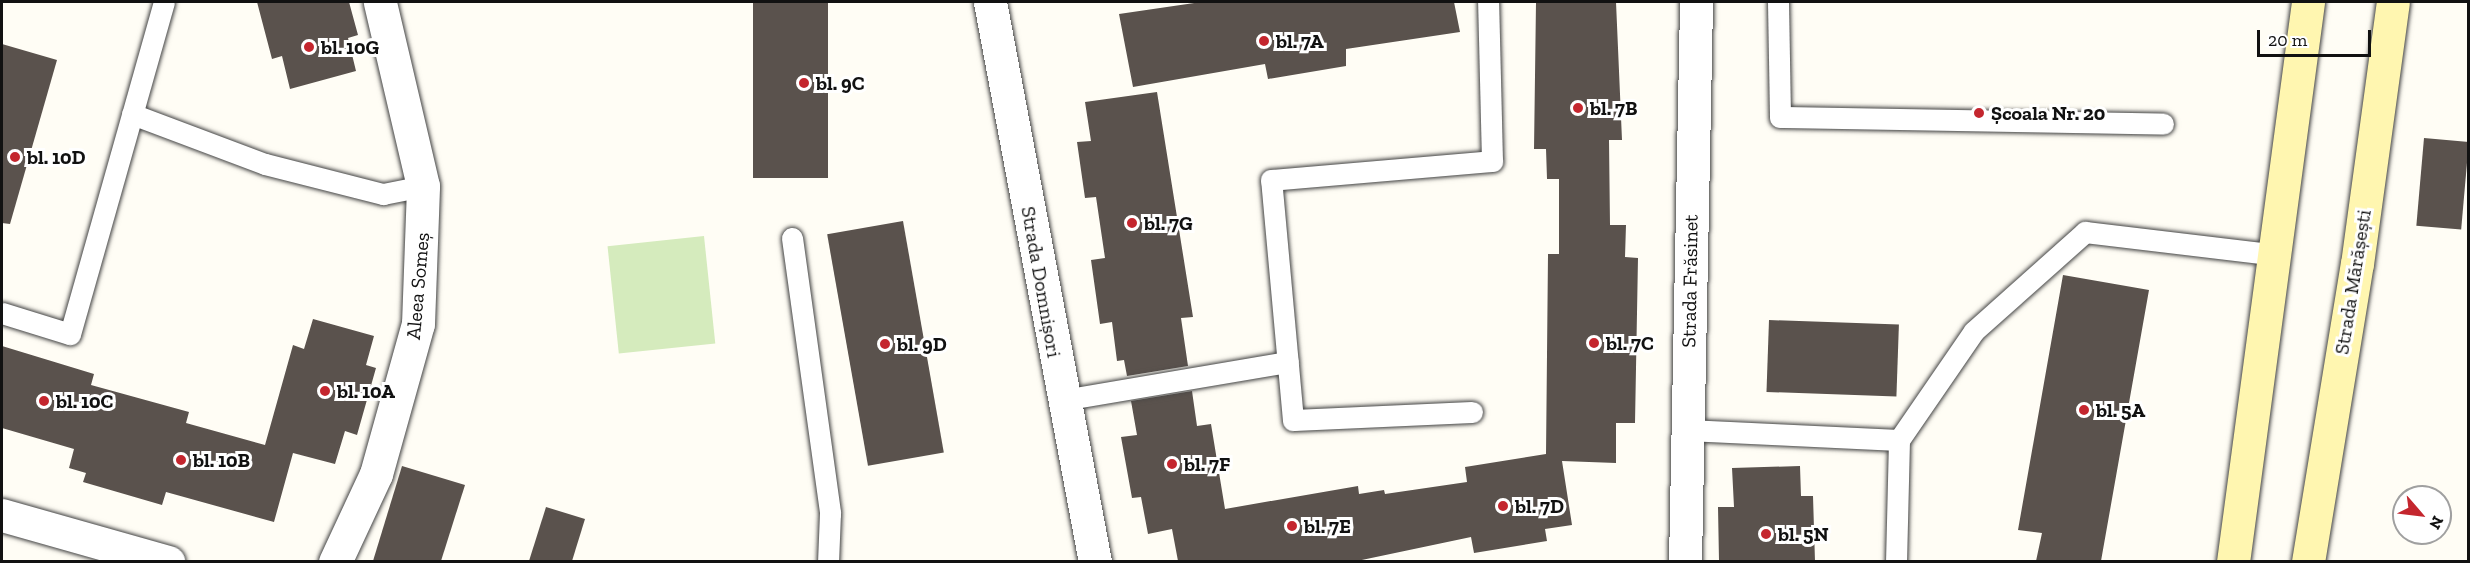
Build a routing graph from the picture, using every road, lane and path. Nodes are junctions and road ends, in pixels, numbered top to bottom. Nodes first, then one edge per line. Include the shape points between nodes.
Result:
1 (164, 2) edge
2 (380, 2) edge
3 (990, 2) edge
4 (1488, 2) edge
5 (1696, 2) edge
6 (1778, 2) edge
7 (2308, 2) edge
8 (2393, 2) edge
9 (132, 114) junction
10 (2163, 124) dead end
11 (423, 186) junction
12 (792, 238) dead end
13 (2278, 255) junction
14 (2, 313) edge
15 (1288, 362) junction
16 (1063, 400) junction
17 (1472, 412) dead end
18 (1687, 430) junction
19 (1899, 440) junction
20 (2, 515) edge
21 (168, 561) edge
22 (335, 561) edge
23 (828, 561) edge
24 (1095, 561) edge
25 (1685, 561) edge
26 (1896, 561) edge
27 (2233, 561) edge
28 (2308, 561) edge

1 - 9 lane
2 - 11 street, Aleea Someș
3 - 16 street, Strada Domnișori
4 - 15 lane via 1492,161 1271,180
5 - 18 street, Strada Frăsinet
6 - 10 lane via 1780,117
7 - 13 main road
8 - 28 main road, Strada Mărășești via 2357,264
9 - 11 lane via 265,164 383,194
9 - 14 lane via 70,334
11 - 22 street, Aleea Someș via 416,335 376,474
12 - 23 lane via 830,513
13 - 19 lane via 2085,232 1974,331
13 - 27 main road
15 - 16 lane
15 - 17 lane via 1293,420
16 - 24 street, Strada Domnișori
18 - 19 lane
18 - 25 street, Strada Frăsinet
19 - 26 lane
20 - 21 street

